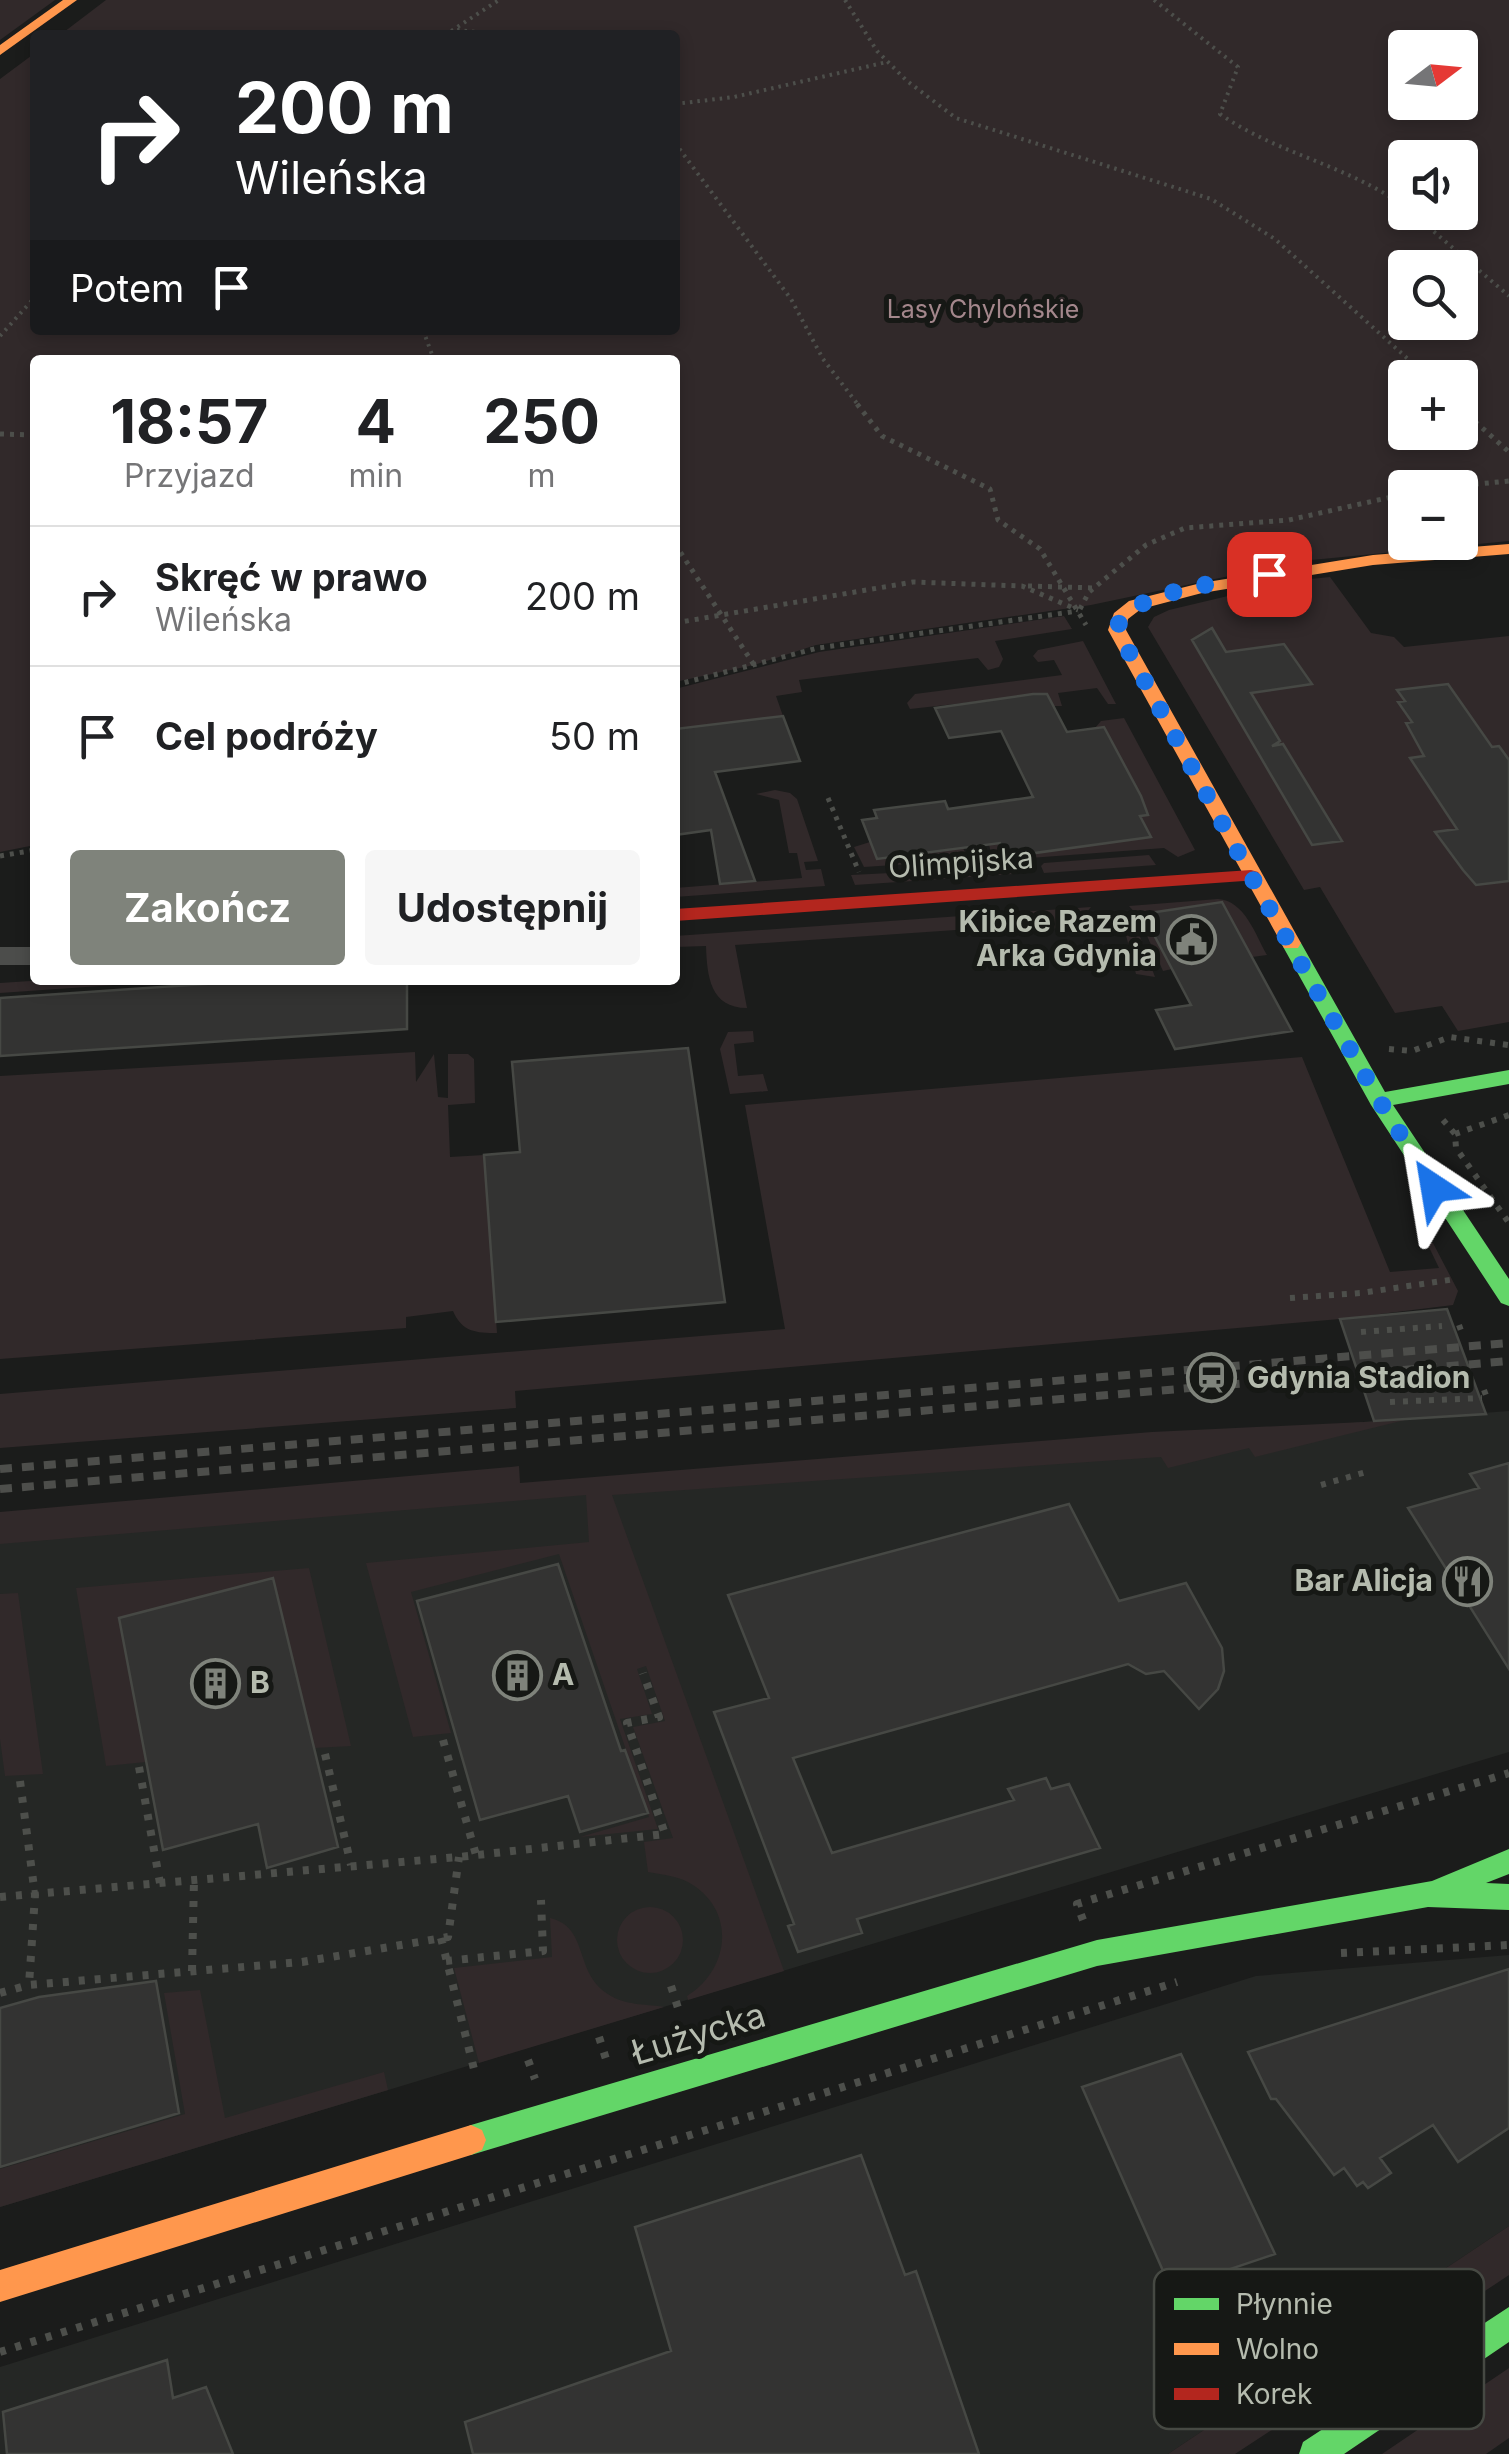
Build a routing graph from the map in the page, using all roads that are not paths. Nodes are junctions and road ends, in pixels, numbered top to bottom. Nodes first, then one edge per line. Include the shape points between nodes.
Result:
1 (71, 0) edge
2 (0, 51) edge
3 (1509, 549) edge
4 (1251, 876) junction
5 (680, 915) edge
6 (0, 956) edge
7 (30, 956) edge
8 (1509, 1078) edge
9 (1379, 1100) junction
10 (1509, 1297) edge
11 (1509, 1861) edge
12 (1428, 1894) junction
13 (1509, 1897) edge
14 (0, 2286) edge
15 (1509, 2324) edge
16 (1484, 2341) edge
17 (1352, 2429) edge
18 (1315, 2454) edge

1 - 2 street
3 - 4 street via 1304,569 1147,600 1120,617 1119,637
4 - 5 street, Olimpijska
4 - 9 street
6 - 7 street
8 - 9 street
9 - 10 street
11 - 12 street, Łużycka
12 - 13 street, Łużycka
12 - 14 street, Łużycka via 1097,1953
15 - 16 street
17 - 18 street

